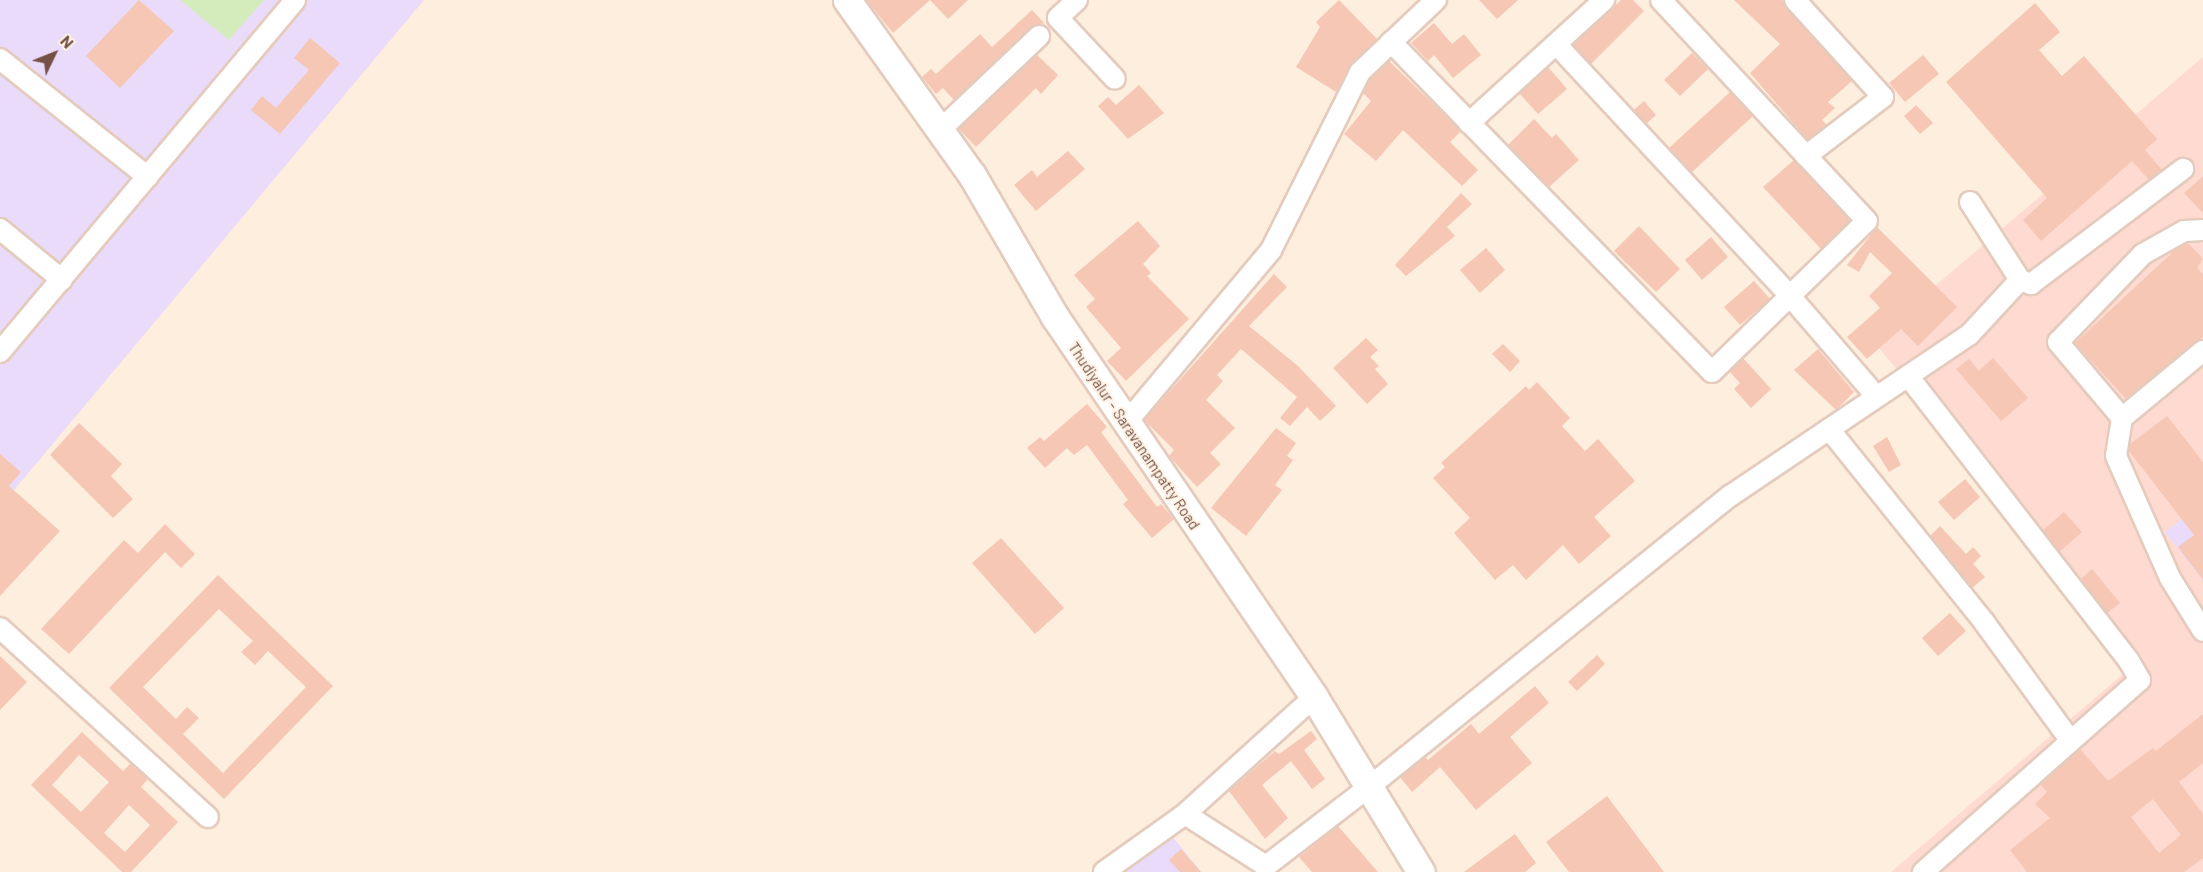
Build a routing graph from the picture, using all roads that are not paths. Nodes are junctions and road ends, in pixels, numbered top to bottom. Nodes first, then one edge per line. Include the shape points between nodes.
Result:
1 (295, 0) edge
2 (847, 0) edge
3 (1077, 0) edge
4 (1436, 0) edge
5 (1604, 0) edge
6 (1661, 0) edge
7 (1795, 0) edge
8 (1039, 36) dead end
9 (1391, 42) junction
10 (1556, 44) junction
11 (0, 59) edge
12 (1115, 79) dead end
13 (1469, 123) junction
14 (939, 131) junction
15 (1806, 156) junction
16 (2183, 169) dead end
17 (148, 177) junction
18 (1970, 202) dead end
19 (0, 229) edge
20 (2203, 230) edge
21 (62, 280) junction
22 (2020, 280) junction
23 (1790, 297) junction
24 (2203, 351) edge
25 (0, 352) edge
26 (1908, 376) junction
27 (1876, 397) junction
28 (2122, 417) junction
29 (1126, 423) junction
30 (1829, 429) junction
31 (0, 628) edge
32 (2203, 631) edge
33 (1314, 697) junction
34 (2070, 740) junction
35 (1369, 788) junction
36 (1185, 814) junction
37 (208, 817) dead end
38 (1104, 872) edge
39 (1421, 872) edge
40 (1923, 872) edge

1 - 17 street
2 - 14 main road, Thudiyalur - Saravanampatty Road
3 - 12 street via 1058,18
4 - 9 street
5 - 10 street
6 - 15 street
7 - 15 street via 1883,97
8 - 14 street
9 - 13 street
9 - 29 street via 1360,72 1270,250
10 - 13 street
10 - 23 street
11 - 17 street
13 - 23 street via 1712,372
14 - 29 main road, Thudiyalur - Saravanampatty Road via 972,175 1055,317
15 - 23 street via 1867,221
16 - 22 street via 2031,284
17 - 21 street
18 - 22 street
19 - 21 street
20 - 28 street via 2184,231 2143,254 2058,342
21 - 25 street
22 - 26 street via 1969,335
23 - 27 street
24 - 28 street
26 - 27 street
26 - 34 street via 2140,680
27 - 30 street
28 - 32 street via 2116,456 2170,578
29 - 33 main road, Thudiyalur - Saravanampatty Road
30 - 34 street via 1984,622
30 - 35 street via 1730,496
31 - 37 street
33 - 35 main road, Thudiyalur - Saravanampatty Road
33 - 36 street
34 - 40 street
35 - 36 street via 1266,866
35 - 39 main road, Thudiyalur - Saravanampatty Road
36 - 38 street

